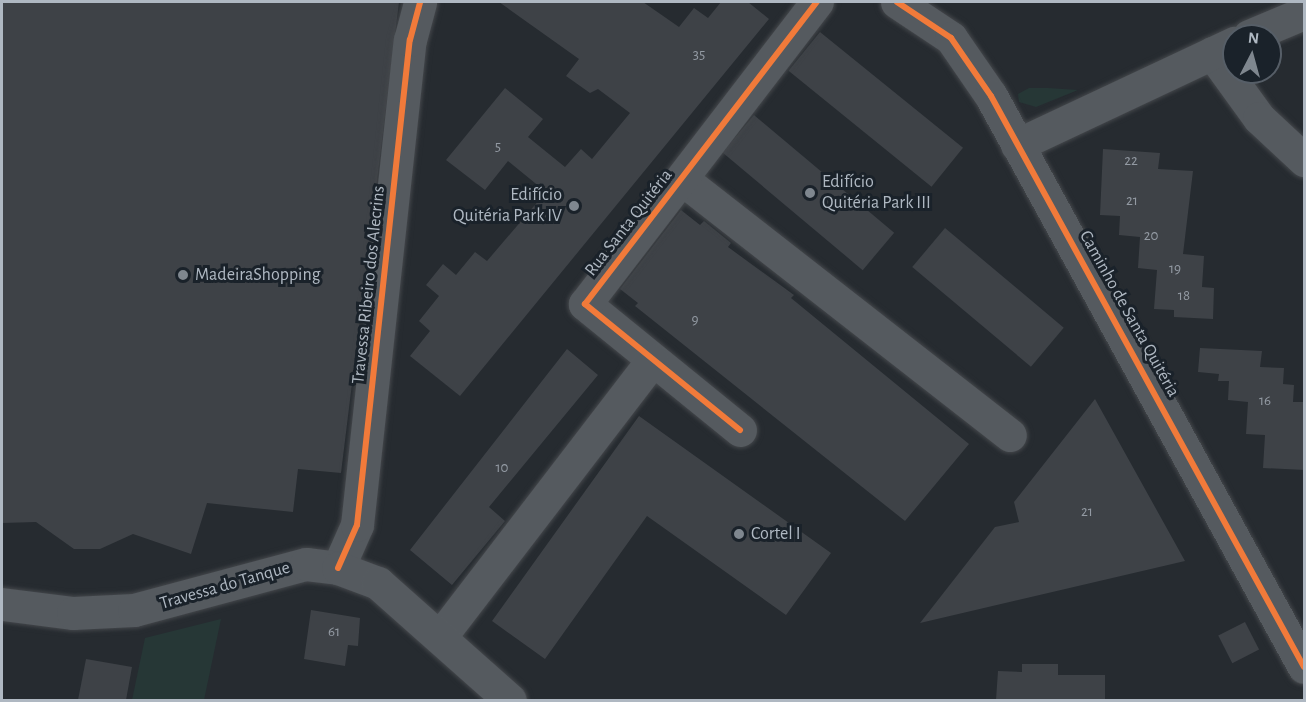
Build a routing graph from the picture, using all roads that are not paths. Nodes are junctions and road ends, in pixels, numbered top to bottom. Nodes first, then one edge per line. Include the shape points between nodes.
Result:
1 (420, 2) edge
2 (817, 2) edge
3 (897, 2) edge
4 (1305, 13) edge
5 (1278, 24) edge
6 (1222, 48) edge
7 (1242, 84) edge
8 (1017, 144) junction
9 (1305, 160) edge
10 (682, 179) junction
11 (652, 361) junction
12 (740, 430) dead end
13 (1010, 435) dead end
14 (338, 568) junction
15 (2, 604) edge
16 (440, 637) junction
17 (1305, 667) edge
18 (510, 700) edge

1 - 14 street, Travessa Ribeiro dos Alecrins via 410,40 357,525
2 - 10 street, Rua Santa Quitéria
3 - 8 street, Caminho de Santa Quitéria via 951,38
4 - 5 street
6 - 8 street
7 - 9 street via 1259,118
8 - 17 street, Caminho de Santa Quitéria
10 - 11 street, Rua Santa Quitéria via 585,304
10 - 13 street, Rua Santa Quitéria
11 - 12 street, Rua Santa Quitéria
11 - 16 street
14 - 15 street, Travessa do Tanque via 306,564 134,610 73,613
14 - 16 street, Travessa do Tanque via 378,583
16 - 18 street, Travessa do Tanque

